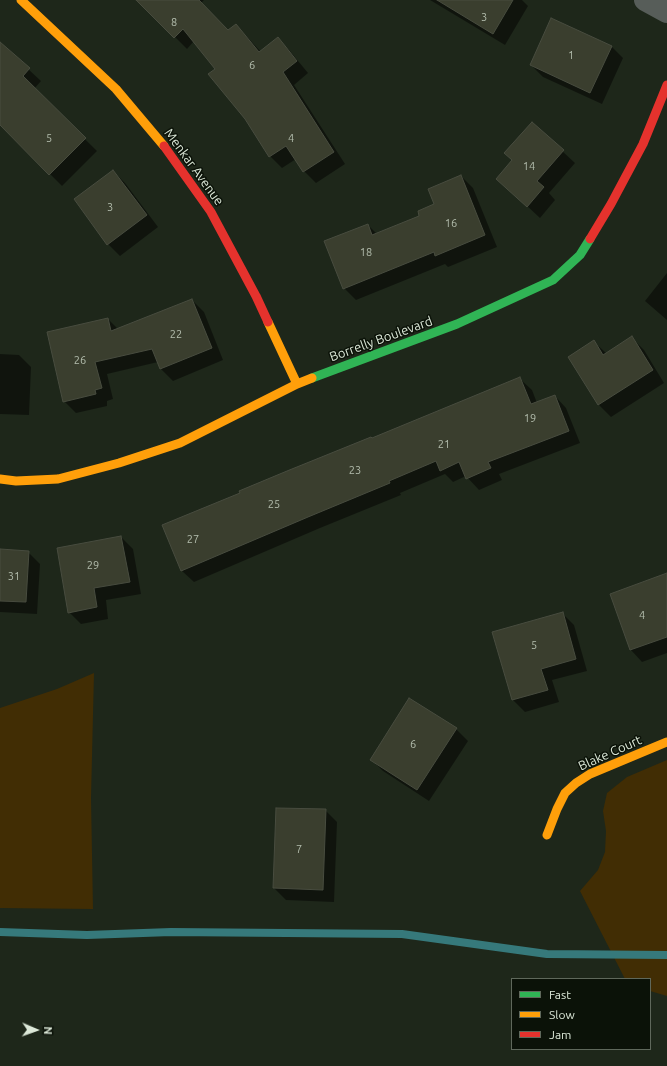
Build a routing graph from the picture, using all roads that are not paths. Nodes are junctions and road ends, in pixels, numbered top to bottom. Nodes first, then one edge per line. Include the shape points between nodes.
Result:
1 (21, 0) edge
2 (645, 0) edge
3 (667, 12) edge
4 (667, 85) edge
5 (298, 384) junction
6 (0, 479) edge
7 (667, 742) edge
8 (546, 835) dead end

1 - 5 street, Menkar Avenue via 116,88 162,142 211,212 256,296
2 - 3 street
4 - 5 street, Borrelly Boulevard via 644,144 611,204 580,255 553,280 457,324
5 - 6 street, Borrelly Boulevard via 180,443 119,463 58,479
7 - 8 street, Blake Court via 590,774 576,783 565,794

